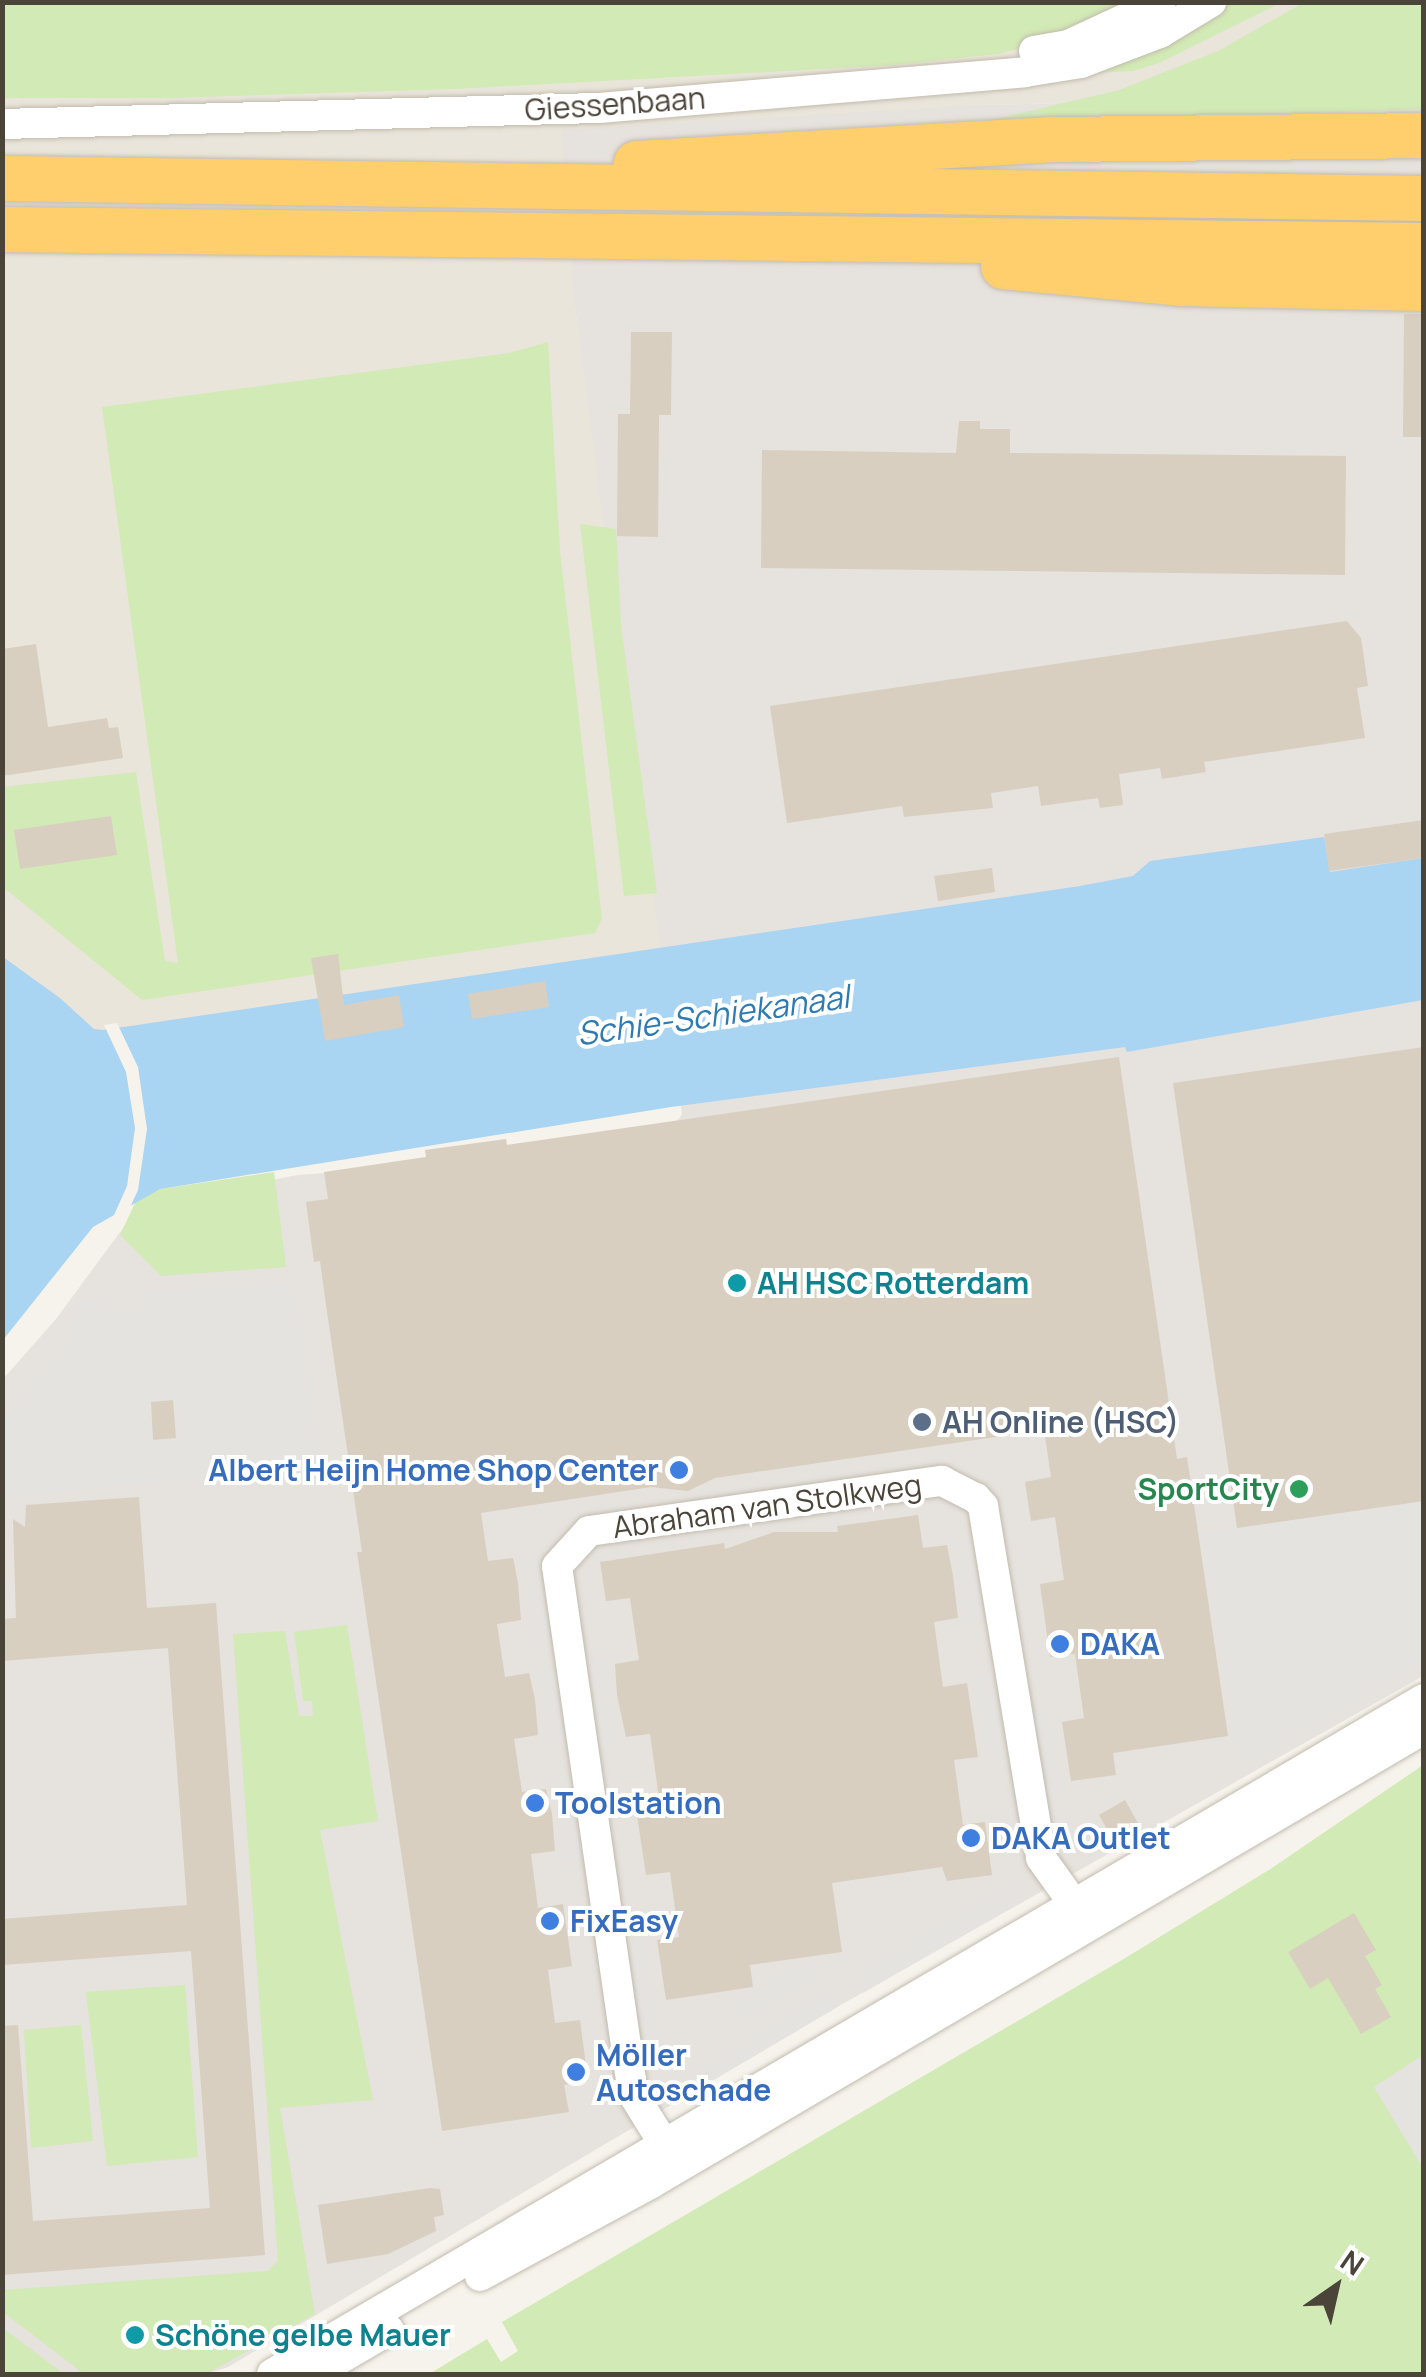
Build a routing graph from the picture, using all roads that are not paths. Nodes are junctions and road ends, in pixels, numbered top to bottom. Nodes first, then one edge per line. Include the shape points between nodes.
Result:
1 (1161, 2) edge
2 (1211, 2) edge
3 (2, 111) edge
4 (2, 124) edge
5 (1424, 135) edge
6 (2, 178) edge
7 (430, 182) junction
8 (1424, 198) edge
9 (2, 230) edge
10 (717, 238) junction
11 (1424, 244) edge
12 (1424, 288) edge
13 (1424, 1699) edge
14 (1424, 1729) edge
15 (1082, 1915) junction
16 (670, 2155) junction
17 (272, 2374) edge
18 (314, 2374) edge

1 - 3 street, Giessenbaan via 1068,45 981,60 604,89
2 - 4 street, Giessenbaan via 1160,33 1081,63 1025,72 599,108
5 - 7 highway via 1053,140 727,154
6 - 7 highway
7 - 8 highway
9 - 10 highway
10 - 11 highway
10 - 12 highway via 1183,283
13 - 15 street
14 - 15 street
15 - 16 street
15 - 16 street, Abraham van Stolkweg via 1041,1858 984,1506 976,1498 942,1482 589,1531 557,1566 634,2094
16 - 17 street
16 - 18 street

